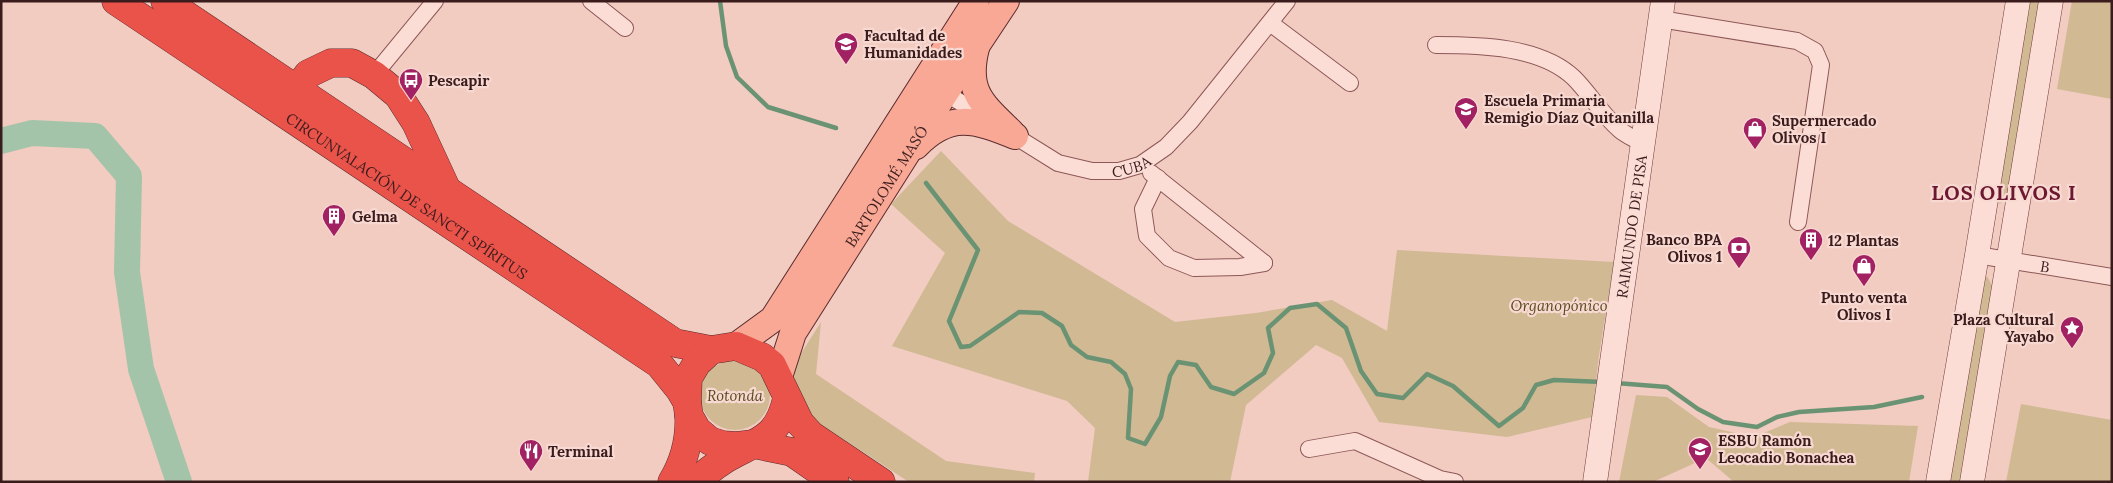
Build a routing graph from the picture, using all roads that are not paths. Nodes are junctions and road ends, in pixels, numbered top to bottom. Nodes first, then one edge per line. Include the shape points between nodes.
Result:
1 (116, 1) edge
2 (165, 1) edge
3 (435, 1) edge
4 (591, 1) edge
5 (976, 1) edge
6 (1006, 1) edge
7 (1287, 1) edge
8 (2018, 1) edge
9 (2050, 1) edge
10 (1662, 10) edge
11 (1270, 23) junction
12 (625, 28) dead end
13 (977, 45) junction
14 (1436, 45) dead end
15 (374, 74) junction
16 (1350, 83) dead end
17 (935, 87) junction
18 (296, 89) junction
19 (281, 112) junction
20 (1016, 136) junction
21 (1643, 144) junction
22 (900, 163) junction
23 (1140, 165) junction
24 (1158, 178) junction
25 (448, 191) junction
26 (1983, 217) junction
27 (2015, 220) junction
28 (1798, 222) dead end
29 (1977, 255) junction
30 (551, 260) junction
31 (2009, 260) junction
32 (2112, 277) edge
33 (545, 289) junction
34 (723, 348) junction
35 (783, 388) junction
36 (688, 409) junction
37 (753, 444) junction
38 (1309, 449) dead end
39 (672, 482) edge
40 (696, 482) edge
41 (835, 482) edge
42 (881, 482) edge
43 (1455, 482) edge
44 (1595, 482) edge
45 (1938, 482) edge
46 (1972, 482) edge

1 - 19 highway, CIRCUNVALACIÓN DE SANCTI SPÍRITUS
2 - 18 highway, CIRCUNVALACIÓN DE SANCTI SPÍRITUS
3 - 15 street
4 - 12 street
5 - 17 main road, BARTOLOMÉ MASÓ
6 - 13 main road, BARTOLOMÉ MASÓ
7 - 11 street, CUBA
8 - 26 main road
9 - 27 main road
10 - 21 main road, RAIMUNDO DE PISA
10 - 28 street via 1797,41 1815,51 1821,65
11 - 16 street
11 - 23 street, CUBA via 1190,122 1166,147
13 - 17 main road, BARTOLOMÉ MASÓ
13 - 20 main road via 972,82 980,99
14 - 21 street via 1487,47 1549,61 1573,77 1620,130
15 - 18 highway via 352,63 331,63 308,74
15 - 25 highway via 398,95 416,123
17 - 20 street, CUBA
17 - 22 main road, BARTOLOMÉ MASÓ
17 - 34 main road, BARTOLOMÉ MASÓ via 774,319
18 - 19 highway
18 - 25 highway, CIRCUNVALACIÓN DE SANCTI SPÍRITUS
19 - 33 highway, CIRCUNVALACIÓN DE SANCTI SPÍRITUS
20 - 22 main road via 961,120 939,128 918,143
20 - 23 street, CUBA via 1058,163 1092,171 1119,171
21 - 44 main road, RAIMUNDO DE PISA
22 - 35 main road, BARTOLOMÉ MASÓ via 793,332
23 - 24 street
24 - 24 street via 1143,209 1147,236 1169,258 1194,268 1264,263
25 - 30 highway, CIRCUNVALACIÓN DE SANCTI SPÍRITUS
26 - 27 main road
26 - 29 main road
27 - 31 main road
29 - 31 street, B
29 - 45 main road
30 - 33 highway
30 - 34 highway, CIRCUNVALACIÓN DE SANCTI SPÍRITUS via 675,343
31 - 32 street, B
31 - 46 main road
33 - 36 highway, CIRCUNVALACIÓN DE SANCTI SPÍRITUS via 659,364 680,390
34 - 35 highway via 762,357 772,366
34 - 36 highway via 697,363 688,378
35 - 37 highway via 783,416 767,437
35 - 42 highway via 800,422 811,435
36 - 37 highway via 697,430 710,441 723,445
36 - 39 highway via 690,436
37 - 40 highway
37 - 41 highway via 792,452
38 - 43 street via 1355,441 1440,479

